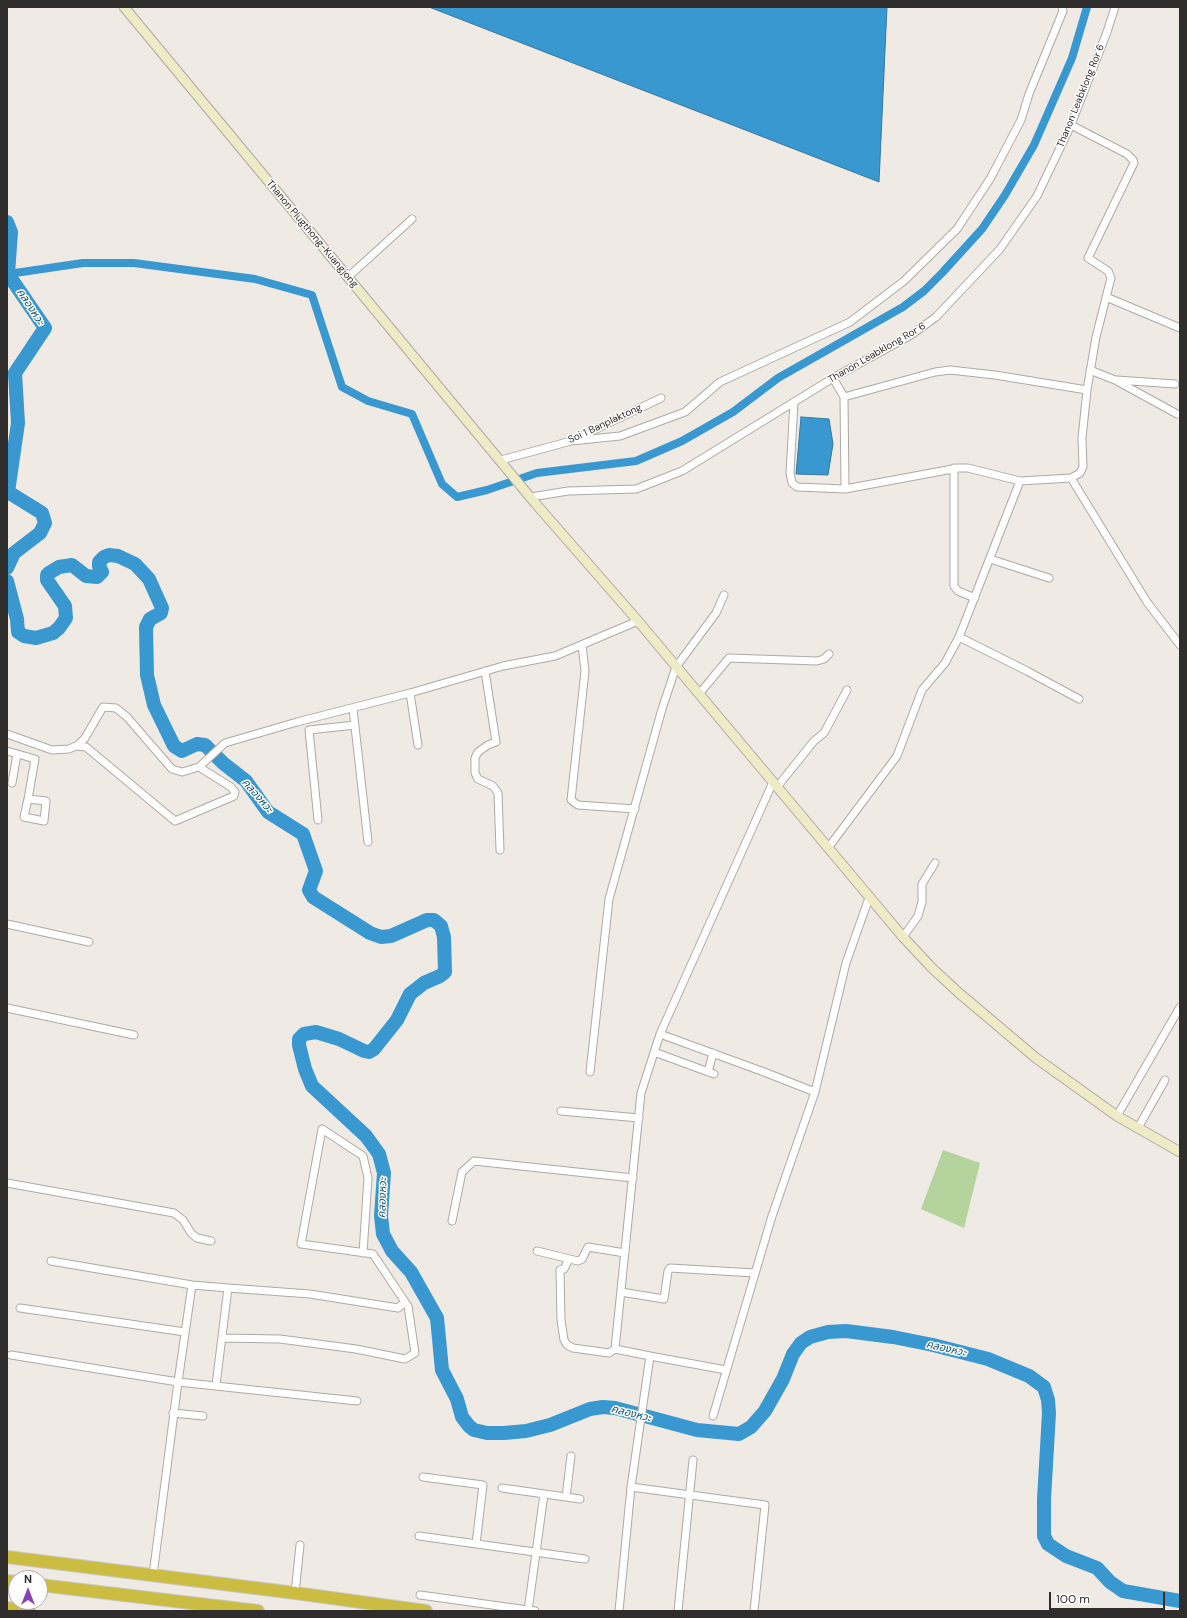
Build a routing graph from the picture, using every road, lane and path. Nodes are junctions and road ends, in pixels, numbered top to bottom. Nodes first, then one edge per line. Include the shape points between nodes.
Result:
1 (124, 7) edge
2 (1062, 7) edge
3 (1115, 7) edge
4 (1071, 126) junction
5 (412, 219) dead end
6 (348, 277) junction
7 (1106, 298) junction
8 (1180, 328) edge
9 (1090, 370) junction
10 (834, 378) junction
11 (1115, 380) junction
12 (1175, 384) dead end
13 (1087, 390) junction
14 (844, 397) junction
15 (661, 398) dead end
16 (794, 402) junction
17 (1177, 414) dead end
18 (571, 441) junction
19 (501, 460) junction
20 (954, 468) junction
21 (1071, 478) junction
22 (1020, 481) junction
23 (845, 489) junction
24 (531, 497) junction
25 (990, 559) junction
26 (1049, 578) dead end
27 (724, 595) dead end
28 (975, 598) junction
29 (638, 621) junction
30 (959, 638) junction
31 (582, 645) junction
32 (1180, 645) edge
33 (830, 654) dead end
34 (676, 668) junction
35 (485, 671) junction
36 (847, 690) dead end
37 (410, 693) junction
38 (700, 694) junction
39 (1079, 699) dead end
40 (353, 709) junction
41 (355, 725) junction
42 (7, 734) edge
43 (418, 745) dead end
44 (76, 746) junction
45 (7, 751) edge
46 (17, 754) junction
47 (200, 766) junction
48 (12, 783) dead end
49 (775, 784) junction
50 (28, 799) dead end
51 (635, 809) junction
52 (318, 820) dead end
53 (368, 842) dead end
54 (828, 848) junction
55 (500, 850) dead end
56 (934, 862) dead end
57 (869, 898) junction
58 (7, 924) edge
59 (903, 937) junction
60 (89, 942) dead end
61 (1180, 1007) edge
62 (7, 1008) edge
63 (660, 1034) junction
64 (134, 1035) dead end
65 (654, 1052) junction
66 (714, 1054) junction
67 (590, 1072) dead end
68 (1165, 1080) dead end
69 (814, 1092) junction
70 (562, 1111) dead end
71 (1117, 1116) junction
72 (639, 1118) junction
73 (1138, 1128) junction
74 (1180, 1152) edge
75 (633, 1178) junction
76 (7, 1183) edge
77 (452, 1221) dead end
78 (211, 1240) dead end
79 (537, 1251) dead end
80 (363, 1252) junction
81 (625, 1253) junction
82 (569, 1260) junction
83 (51, 1261) dead end
84 (755, 1273) junction
85 (192, 1285) junction
86 (228, 1288) junction
87 (621, 1292) junction
88 (405, 1302) junction
89 (20, 1308) dead end
90 (185, 1332) junction
91 (222, 1338) junction
92 (614, 1349) junction
93 (11, 1355) dead end
94 (650, 1356) junction
95 (726, 1370) junction
96 (178, 1382) junction
97 (216, 1385) junction
98 (357, 1401) dead end
99 (173, 1413) junction
100 (203, 1416) dead end
101 (713, 1416) dead end
102 (571, 1456) dead end
103 (693, 1460) dead end
104 (423, 1477) dead end
105 (631, 1487) junction
106 (502, 1488) dead end
107 (544, 1494) junction
108 (689, 1494) junction
109 (566, 1497) junction
110 (580, 1499) dead end
111 (419, 1536) dead end
112 (476, 1544) junction
113 (300, 1546) dead end
114 (536, 1552) junction
115 (7, 1557) edge
116 (585, 1558) dead end
117 (153, 1575) junction
118 (48, 1586) edge
119 (295, 1592) junction
120 (420, 1595) dead end
121 (7, 1608) edge
122 (29, 1611) edge
123 (258, 1611) edge
124 (426, 1611) edge
125 (531, 1611) edge
126 (619, 1611) edge
127 (678, 1611) edge
128 (754, 1611) edge

1 - 6 street, Thanon Plugthong-Kuangjong
2 - 18 street via 1063,11 1020,120 990,179 957,228 904,281 850,322 720,382 685,412 620,436
3 - 4 street, Thanon Leabklong Ror 6
4 - 7 street via 1127,154 1134,164 1088,258 1110,273
4 - 10 street, Thanon Leabklong Ror 6 via 1030,207 1000,249 975,278 936,317 920,329
5 - 6 street
6 - 19 street, Thanon Plugthong-Kuangjong
7 - 8 street
7 - 9 street
9 - 11 street
9 - 13 street
10 - 14 street
10 - 16 street, Thanon Leabklong Ror 6
11 - 12 street
11 - 17 street
13 - 14 street via 950,370
13 - 21 street via 1082,438 1083,467 1080,473
14 - 23 street
15 - 18 street, Soi 1 Banplaktong
16 - 23 street via 790,473 792,483 797,487
16 - 24 street, Thanon Leabklong Ror 6 via 682,471 636,489 568,491
18 - 19 street, Soi 1 Banplaktong
19 - 24 street, Thanon Plugthong-Kuangjong
20 - 22 street via 968,468
20 - 23 street
20 - 28 street via 954,586 960,592
21 - 22 street
21 - 32 street via 1147,602
22 - 25 street
24 - 29 street, Thanon Plugthong-Kuangjong
25 - 26 street
25 - 28 street
27 - 34 street via 716,613
28 - 30 street
29 - 31 street
29 - 34 street, Thanon Plugthong-Kuangjong
30 - 39 street
30 - 54 street via 945,663 922,690 895,759
31 - 35 street via 555,656
31 - 51 street via 585,671 571,800 578,805
33 - 38 street via 817,661 729,658
34 - 38 street, Thanon Plugthong-Kuangjong
34 - 51 street
35 - 37 street
35 - 55 street via 496,742 478,752 475,773 478,779 493,786 498,794
36 - 49 street via 824,732
37 - 40 street
37 - 43 street
38 - 49 street, Thanon Plugthong-Kuangjong
40 - 41 street
40 - 47 street via 225,743
41 - 52 street via 309,730
41 - 53 street
42 - 44 street via 52,750 60,751
44 - 47 street via 85,738 103,707 110,706 127,717 172,769 182,772
44 - 47 street via 86,747 175,821 234,796 235,792 231,787
45 - 46 street
46 - 48 street
46 - 50 street via 35,759
49 - 54 street, Thanon Plugthong-Kuangjong
49 - 63 street
51 - 67 street via 609,899
54 - 57 street, Thanon Plugthong-Kuangjong
56 - 59 street via 922,884 922,902 918,916
57 - 59 street, Thanon Plugthong-Kuangjong
57 - 69 street via 846,963
58 - 60 street
59 - 71 street, Thanon Plugthong-Kuangjong via 932,968 1036,1058
61 - 71 street
62 - 64 street
63 - 65 street
63 - 66 street
65 - 66 street via 711,1073
65 - 72 street via 643,1088
66 - 69 street
68 - 73 street
69 - 84 street
70 - 72 street
71 - 73 street, Thanon Plugthong-Kuangjong
72 - 75 street
73 - 74 street, Thanon Plugthong-Kuangjong
75 - 77 street via 474,1161 462,1172
75 - 81 street
76 - 78 street via 174,1213 197,1238
79 - 82 street
80 - 80 street via 368,1178 363,1156 322,1129 301,1244
80 - 88 street via 373,1254
81 - 82 street via 588,1247 581,1260
81 - 87 street
82 - 92 street via 564,1269 560,1270 564,1340 573,1348 609,1353
83 - 85 street
84 - 87 street via 670,1268 664,1299
84 - 95 street
85 - 86 street
85 - 90 street
86 - 88 street via 310,1294 398,1308
86 - 91 street
87 - 92 street
88 - 91 street via 408,1306 415,1353 405,1360 356,1349 280,1339
89 - 90 street
90 - 96 street
91 - 97 street
92 - 94 street
93 - 96 street
94 - 95 street
94 - 105 street
95 - 101 street
96 - 97 street
96 - 99 street
97 - 98 street
99 - 100 street
99 - 117 street
102 - 109 street
103 - 108 street
104 - 112 street via 483,1486
105 - 108 street
105 - 126 street
106 - 107 street
107 - 109 street
107 - 114 street
108 - 127 street
108 - 128 street via 765,1505
109 - 110 street
111 - 112 street
112 - 114 street
113 - 119 street
114 - 116 street
114 - 125 street
115 - 117 highway
117 - 119 highway
118 - 123 highway
119 - 124 highway
120 - 125 street
121 - 122 highway

